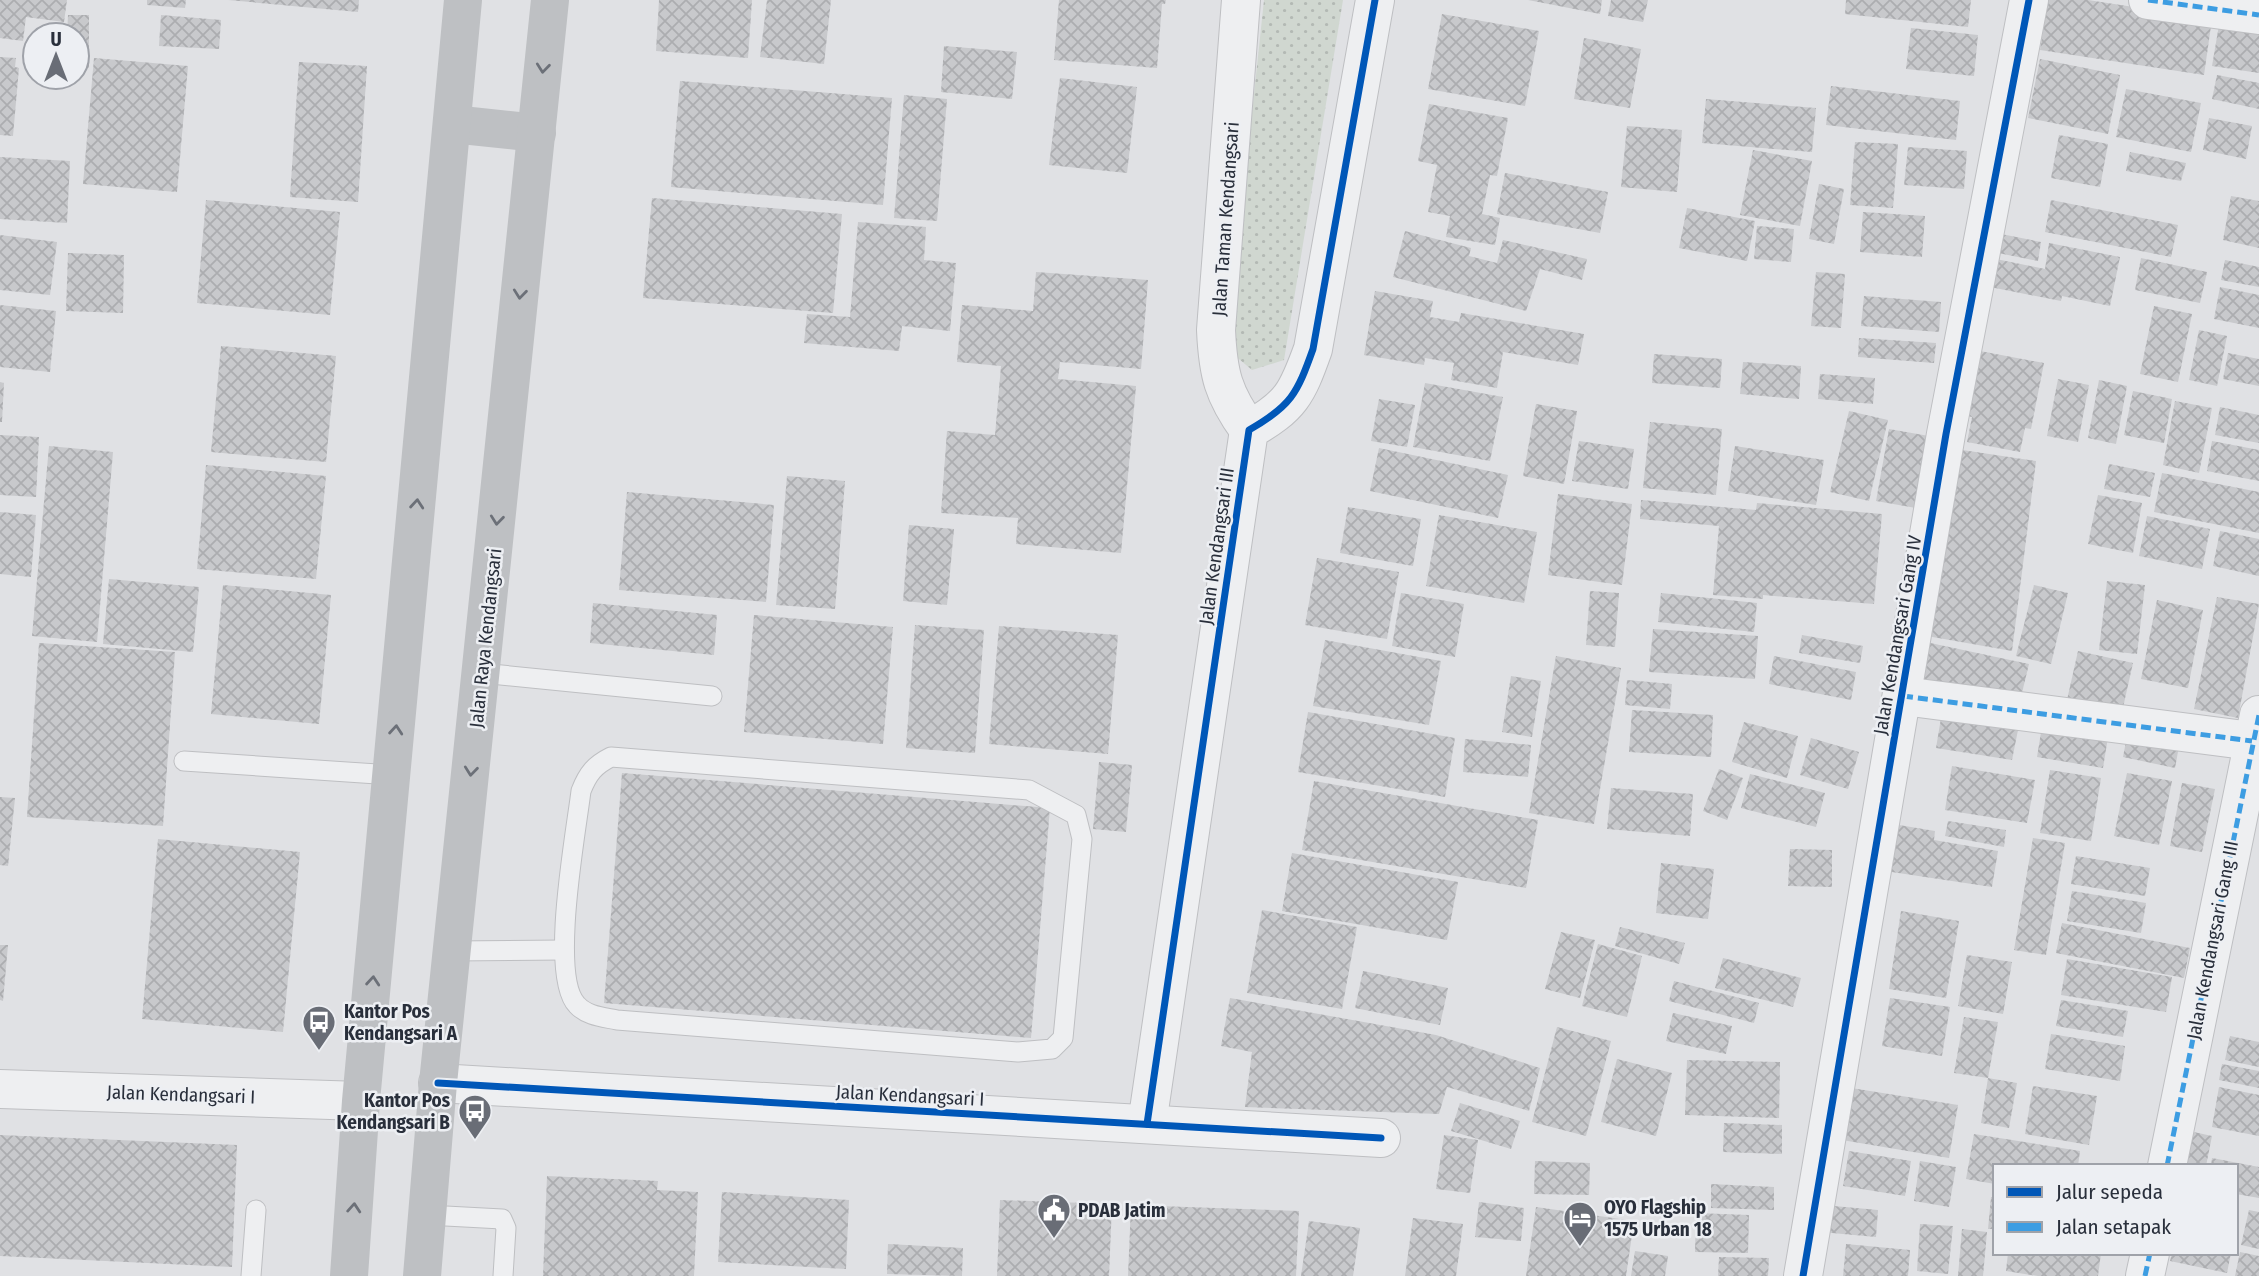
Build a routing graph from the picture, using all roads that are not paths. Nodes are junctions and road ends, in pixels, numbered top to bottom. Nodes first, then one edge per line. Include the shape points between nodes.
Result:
1 (463, 0) edge
2 (550, 0) edge
3 (1241, 0) edge
4 (1375, 0) edge
5 (2029, 0) edge
6 (2148, 0) edge
7 (2259, 15) edge
8 (452, 124) junction
9 (537, 133) junction
10 (1249, 430) junction
11 (481, 673) junction
12 (712, 696) dead end
13 (1903, 696) junction
14 (2256, 728) edge
15 (184, 761) dead end
16 (392, 775) junction
17 (564, 950) junction
18 (452, 951) junction
19 (438, 1083) junction
20 (0, 1088) edge
21 (361, 1101) junction
22 (1147, 1124) junction
23 (1381, 1138) dead end
24 (2167, 1164) edge
25 (256, 1210) dead end
26 (427, 1215) junction
27 (2150, 1255) edge
28 (251, 1276) edge
29 (349, 1276) edge
30 (422, 1276) edge
31 (503, 1276) edge
32 (1803, 1276) edge
33 (2145, 1276) edge

1 - 8 main road
2 -> 9 main road, Jalan Raya Kendangsari
3 - 10 street, Jalan Taman Kendangsari via 1216,330 1218,372 1230,404
4 - 10 street via 1313,349 1300,387 1279,413
5 - 13 street, Jalan Kendangsari Gang IV via 1946,434
6 - 7 street
8 - 9 main road
16 -> 8 main road
9 -> 11 main road, Jalan Raya Kendangsari
10 - 22 street, Jalan Kendangsari III
11 - 12 lane
11 -> 18 main road, Jalan Raya Kendangsari
13 - 14 street
13 - 32 street, Jalan Kendangsari Gang IV
14 - 24 street, Jalan Kendangsari Gang III
15 - 16 lane
21 -> 16 main road
17 - 17 lane via 567,988 575,1003 585,1013 617,1020 1018,1052 1052,1049 1063,1038 1082,839 1076,815 1029,790 611,757 592,769 581,791
17 - 18 lane
18 - 19 main road, Jalan Raya Kendangsari
19 - 22 street, Jalan Kendangsari I
19 - 26 main road, Jalan Raya Kendangsari
20 - 21 street, Jalan Kendangsari I
29 -> 21 main road
22 - 23 street, Jalan Kendangsari I
25 - 28 lane
26 - 30 main road, Jalan Raya Kendangsari
26 - 31 lane via 502,1219 506,1228
27 - 33 street

